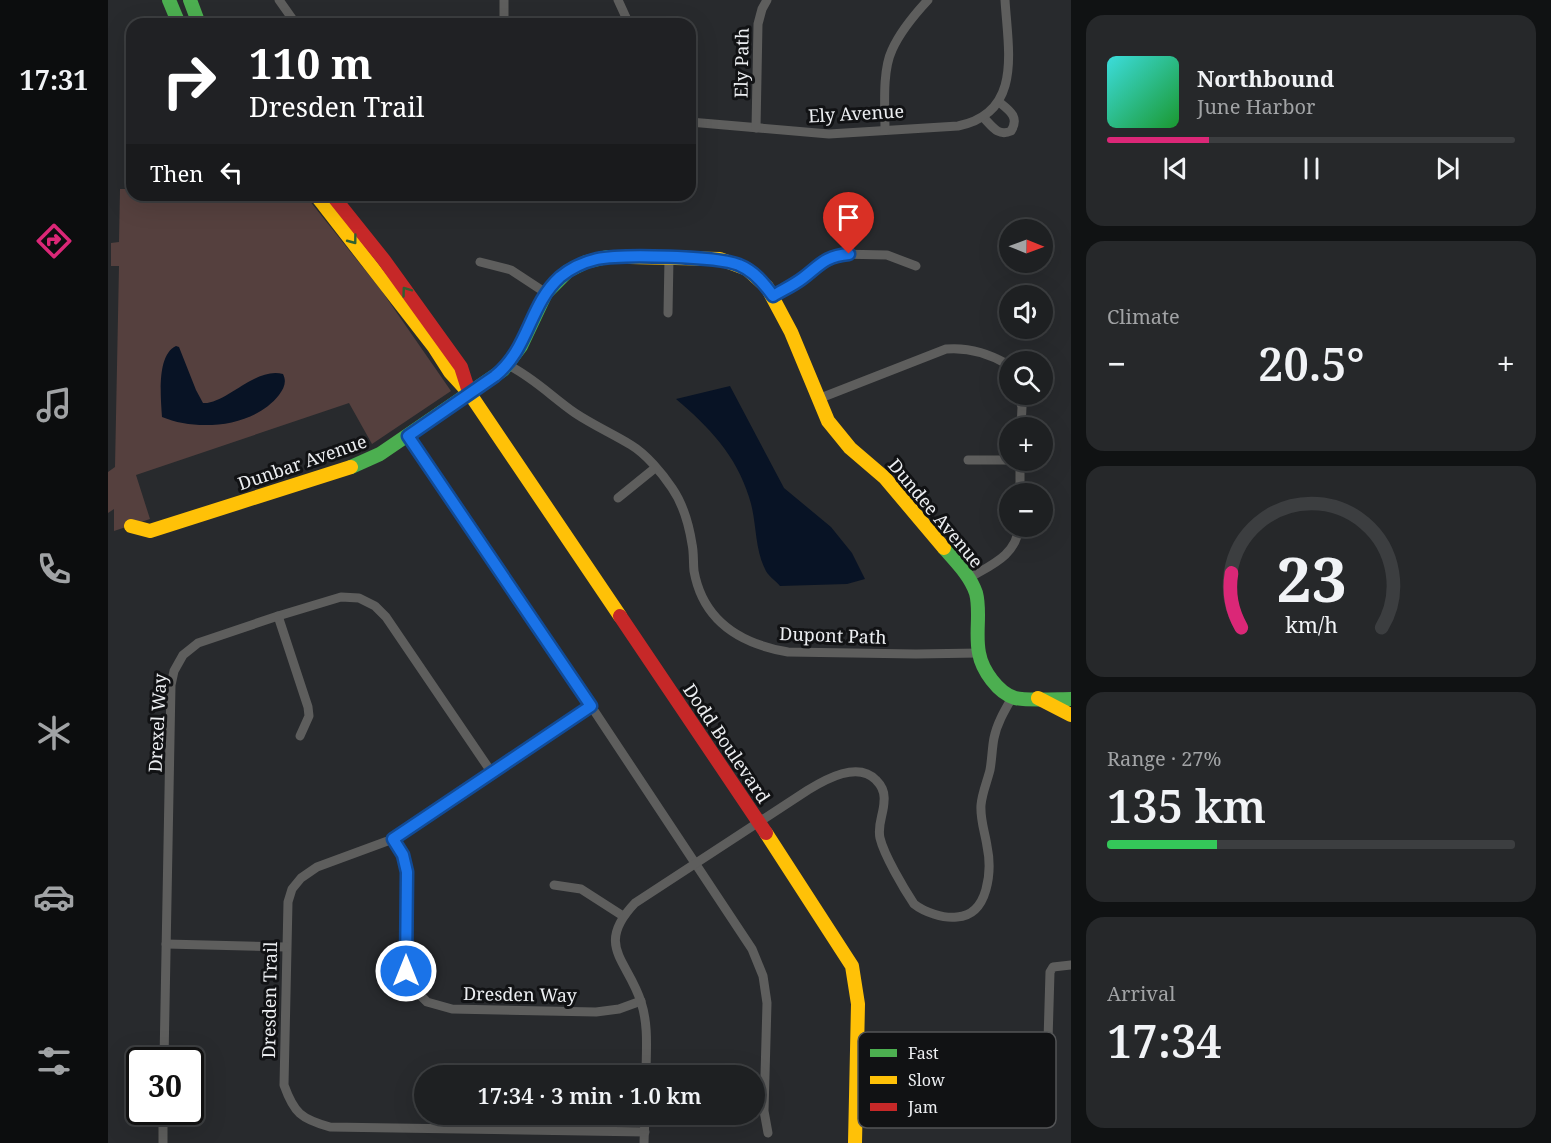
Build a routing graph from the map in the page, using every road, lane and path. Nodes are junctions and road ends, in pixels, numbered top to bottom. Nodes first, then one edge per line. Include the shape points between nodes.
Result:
1 (169, 0) edge
2 (190, 0) edge
3 (279, 0) edge
4 (504, 0) edge
5 (618, 0) edge
6 (767, 0) edge
7 (928, 0) edge
8 (1005, 0) edge
9 (176, 18) edge
10 (197, 18) edge
11 (292, 18) edge
12 (504, 18) edge
13 (626, 18) edge
14 (999, 102) junction
15 (983, 117) junction
16 (696, 123) edge
17 (756, 128) junction
18 (885, 130) junction
19 (321, 201) edge
20 (337, 201) edge
21 (669, 258) junction
22 (480, 262) dead end
23 (916, 266) dead end
24 (546, 293) junction
25 (773, 296) junction
26 (668, 313) dead end
27 (999, 360) edge
28 (508, 365) junction
29 (470, 394) junction
30 (818, 399) junction
31 (408, 436) junction
32 (968, 460) dead end
33 (999, 460) edge
34 (655, 468) junction
35 (618, 498) dead end
36 (131, 526) dead end
37 (1018, 537) edge
38 (969, 578) junction
39 (278, 616) junction
40 (979, 652) junction
41 (1013, 696) junction
42 (1038, 698) junction
43 (1071, 699) edge
44 (591, 706) junction
45 (1071, 715) edge
46 (300, 736) dead end
47 (492, 773) junction
48 (759, 822) junction
49 (393, 839) junction
50 (696, 863) junction
51 (554, 885) dead end
52 (623, 916) junction
53 (166, 944) junction
54 (286, 946) junction
55 (1071, 965) edge
56 (641, 1001) junction
57 (1048, 1032) edge
58 (164, 1047) edge
59 (646, 1065) edge
60 (856, 1089) joint
61 (163, 1125) edge
62 (645, 1125) edge
63 (645, 1132) junction
64 (768, 1133) dead end
65 (163, 1143) edge
66 (644, 1143) edge
67 (855, 1143) edge

1 - 9 main road
2 - 10 main road
3 - 11 street
4 - 12 street
5 - 13 street
6 - 17 street, Ely Path via 758,24
7 - 18 street via 891,50
8 - 14 street, Ely Avenue via 1008,56 1006,86
14 - 15 street, Ely Avenue
14 - 15 street via 1013,115 1011,131 1000,133
15 - 18 street, Ely Avenue via 958,126
16 - 17 street, Ely Avenue
17 - 18 street, Ely Avenue via 829,134
19 -> 29 main road
29 -> 20 main road via 461,367
21 - 24 main road, Dundee Avenue via 596,259 568,271
21 - 25 main road, Dundee Avenue via 720,259 740,265 755,274
21 - 26 street
22 - 24 street via 511,270
23 - 25 street via 887,255 838,254
24 - 28 main road, Dundee Avenue
25 - 30 main road, Dundee Avenue
27 - 30 street via 968,348 946,349
28 - 29 main road, Dundee Avenue
28 - 34 street, Dupont Path via 526,374 580,416 631,445
29 - 31 main road, Dunbar Avenue
29 - 48 main road, Dodd Boulevard
30 - 38 main road, Dundee Avenue via 838,436 885,478
31 - 36 main road, Dunbar Avenue via 362,463 150,531
31 - 44 street
32 - 33 street
34 - 35 street
34 - 40 street, Dupont Path via 674,490 682,508 697,581 710,611 738,635 788,652
37 - 38 street via 1010,551
38 - 40 main road, Dundee Avenue via 978,602
39 - 46 street via 308,706 309,716
39 - 47 street, Drexel Way via 341,597 359,598 375,606
39 - 53 street, Drexel Way via 198,643 183,655 174,671
40 - 41 main road, Dundee Avenue via 991,679
41 - 42 main road
41 - 48 street via 997,725 981,805 988,847 985,895 969,915 950,917 914,904 880,839 879,824 885,804 882,789 872,776 850,772 820,783
42 - 43 main road
42 - 45 main road
44 - 47 street, Dresden Trail
44 - 50 street
47 - 49 street, Dresden Trail
48 - 50 street
48 - 60 main road, Dodd Boulevard via 852,966 857,994
49 - 54 street, Dresden Trail via 317,867 301,878 288,902
49 - 56 street, Dresden Way via 407,872 406,971 427,1002 452,1009 596,1012
50 - 52 street via 635,903
50 - 64 street via 752,949 763,976 767,1003
51 - 52 street via 581,888
52 - 56 street via 616,934 616,952
53 - 54 street
53 - 58 street, Drexel Way
54 - 63 street, Dresden Trail via 284,1084 292,1106 310,1121 330,1127
55 - 57 street via 1053,967 1050,972
56 - 59 street via 647,1029
60 - 67 main road, Dodd Boulevard
61 - 65 street
62 - 63 street
63 - 66 street

